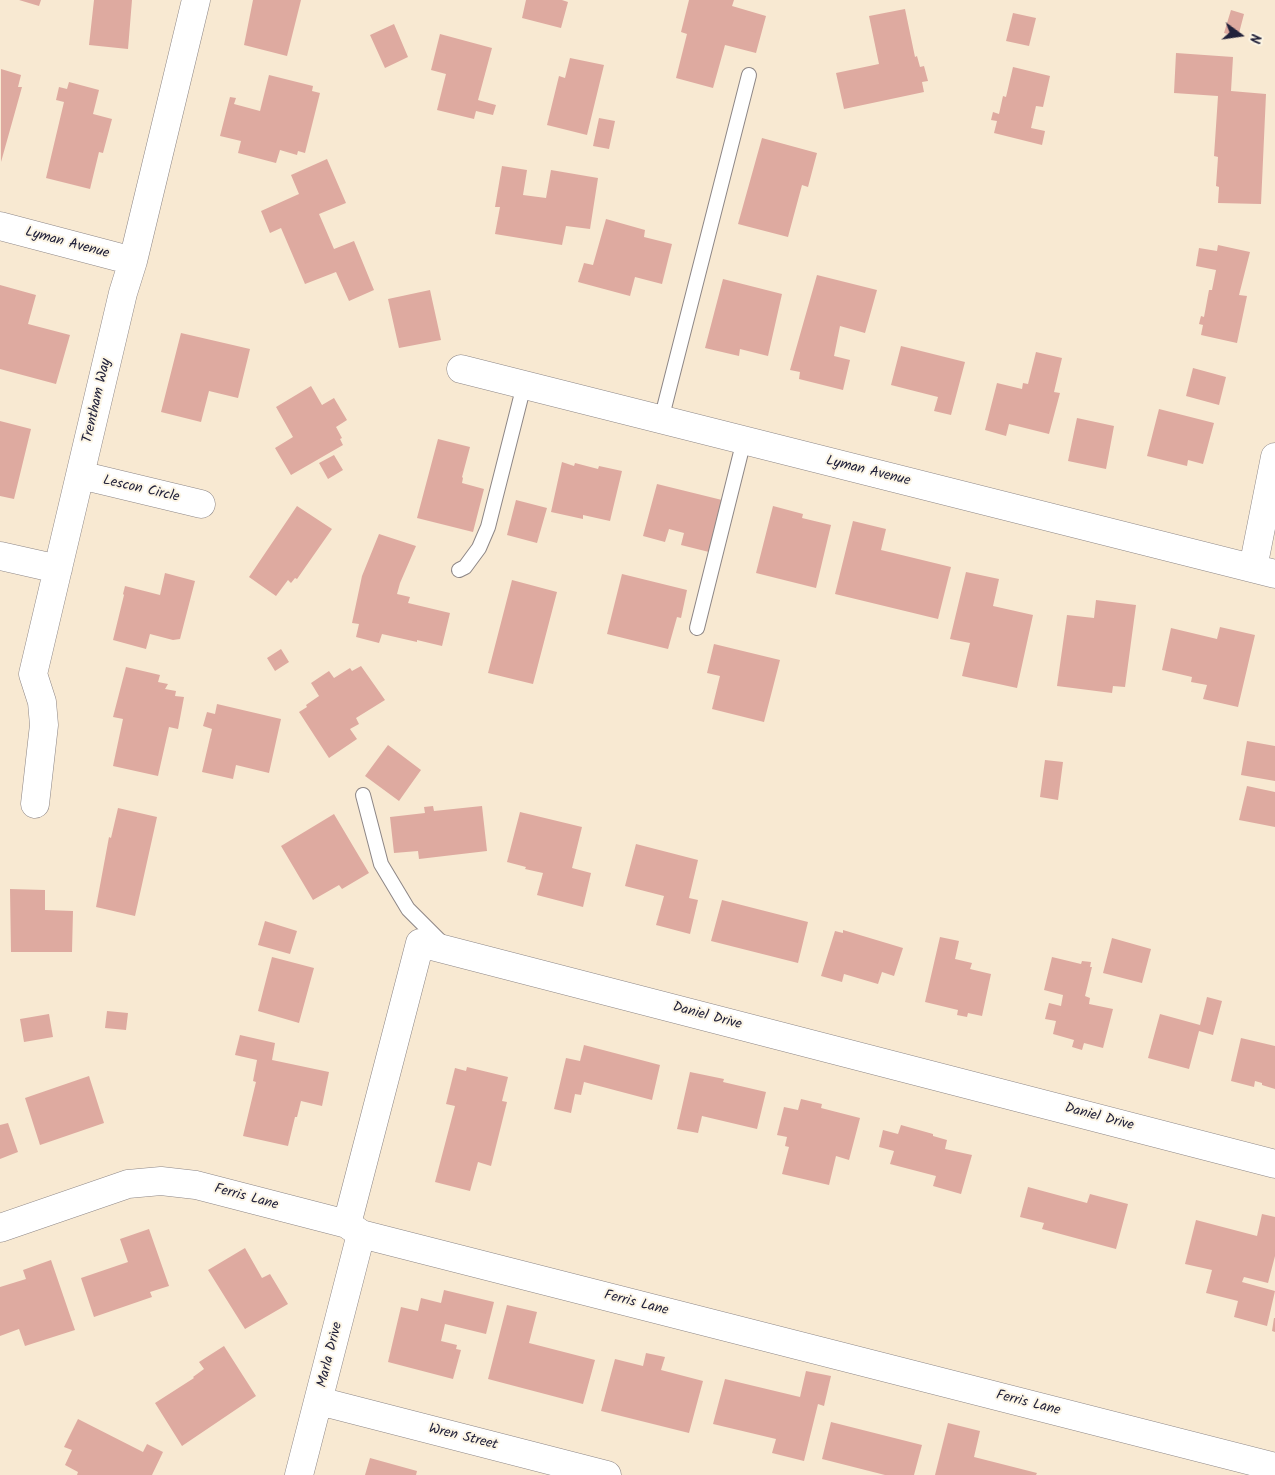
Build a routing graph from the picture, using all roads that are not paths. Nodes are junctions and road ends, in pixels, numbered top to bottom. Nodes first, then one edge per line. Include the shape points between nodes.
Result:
1 (196, 0) edge
2 (749, 75) dead end
3 (0, 226) edge
4 (133, 262) junction
5 (461, 369) dead end
6 (524, 385) junction
7 (661, 420) junction
8 (744, 440) junction
9 (1275, 457) edge
10 (80, 476) junction
11 (201, 504) dead end
12 (0, 556) edge
13 (58, 569) junction
14 (459, 570) dead end
15 (1264, 571) edge
16 (697, 628) dead end
17 (363, 795) dead end
18 (36, 804) dead end
19 (450, 950) junction
20 (1275, 1164) edge
21 (0, 1228) edge
22 (354, 1229) junction
23 (319, 1402) junction
24 (1275, 1467) edge
25 (299, 1475) edge
26 (607, 1475) edge

1 - 4 street, Trentham Way
2 - 7 lane
3 - 4 street, Lyman Avenue
4 - 10 street, Trentham Way
5 - 6 street, Lyman Avenue
6 - 7 street, Lyman Avenue
6 - 14 lane via 488,527 480,548
7 - 8 street, Lyman Avenue
8 - 15 street, Lyman Avenue
8 - 16 lane
9 - 15 street
10 - 11 street, Lescon Circle
10 - 13 street, Trentham Way
12 - 13 street
13 - 18 street, Trentham Way via 33,674 42,702 44,725
17 - 19 lane via 382,864 408,909
19 - 20 street, Daniel Drive
19 - 22 street, Daniel Drive via 420,942
21 - 22 street, Ferris Lane via 128,1184 161,1181 196,1185
22 - 23 street, Marla Drive
22 - 24 street, Ferris Lane
23 - 25 street, Marla Drive
23 - 26 street, Wren Street

